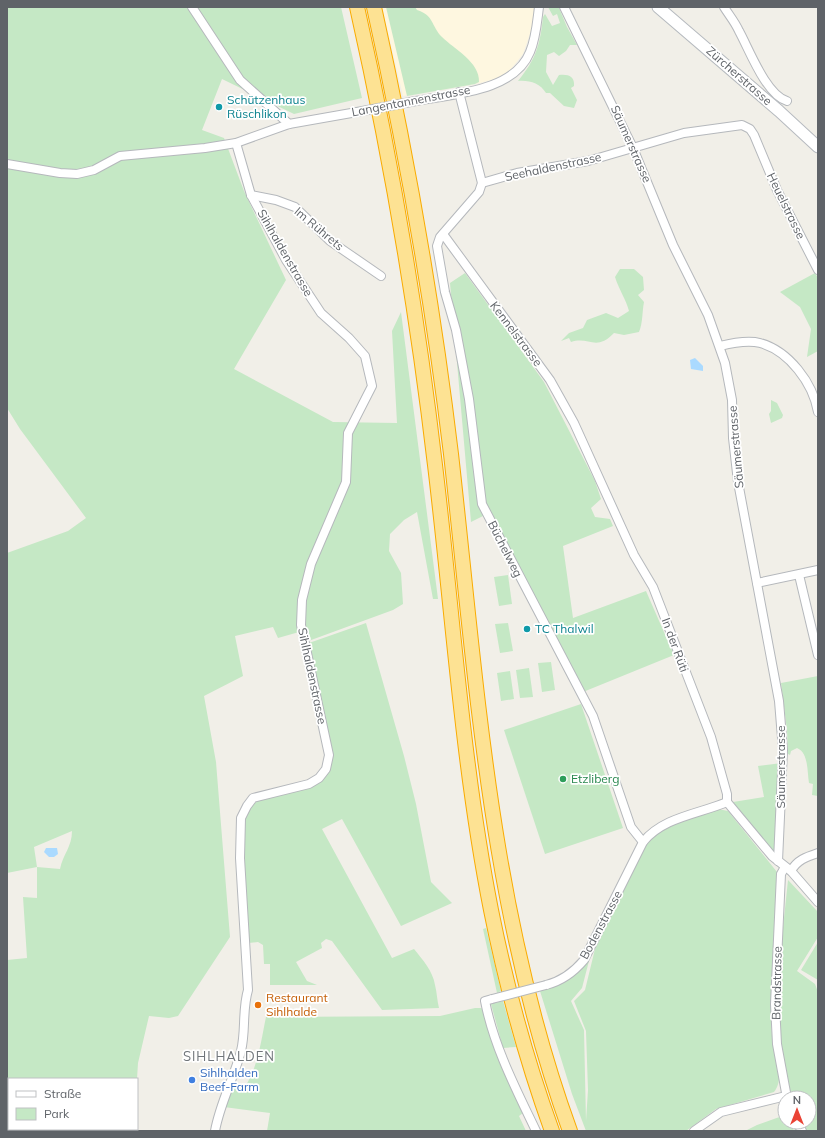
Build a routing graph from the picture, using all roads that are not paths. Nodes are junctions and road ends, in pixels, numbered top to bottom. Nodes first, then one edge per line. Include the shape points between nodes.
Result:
1 (192, 7) edge
2 (358, 7) edge
3 (374, 7) edge
4 (539, 7) edge
5 (564, 7) edge
6 (658, 7) edge
7 (724, 7) edge
8 (459, 92) junction
9 (787, 101) dead end
10 (289, 124) junction
11 (756, 141) joint
12 (236, 143) junction
13 (818, 147) edge
14 (634, 148) junction
15 (7, 164) edge
16 (482, 183) junction
17 (251, 195) junction
18 (443, 234) junction
19 (818, 270) edge
20 (382, 276) dead end
21 (720, 346) junction
22 (818, 412) edge
23 (606, 494) joint
24 (818, 570) edge
25 (799, 575) junction
26 (757, 583) junction
27 (818, 655) edge
28 (727, 802) junction
29 (643, 842) junction
30 (818, 853) edge
31 (778, 861) junction
32 (788, 869) junction
33 (818, 902) edge
34 (785, 1090) edge
35 (777, 1099) edge
36 (215, 1131) edge
37 (536, 1131) edge
38 (552, 1131) edge
39 (570, 1131) edge
40 (694, 1131) edge

1 - 10 street via 240,80
2 - 38 highway via 390,164 414,302 435,463 465,738 486,880 515,1012
3 - 39 highway via 404,150 431,308 450,452 482,748 500,868 532,1011
4 - 8 street, Langentannenstrasse via 535,36 530,53 523,64 507,80
5 - 14 street, Säumerstrasse
6 - 13 main road, Zürcherstrasse
7 - 9 street via 768,84
8 - 10 street, Langentannenstrasse, bridge
8 - 16 street
10 - 12 street, Langentannenstrasse
11 - 14 street, Seehaldenstrasse via 750,129 737,125 694,131
11 - 19 street, Heuelstrasse via 777,190
12 - 15 street, Langentannenstrasse via 120,156 94,170 77,174
12 - 17 street, Sihlhaldenstrasse
14 - 16 street, Seehaldenstrasse
14 - 21 street, Säumerstrasse via 673,245 708,315
16 - 18 street via 479,192
17 - 20 street, Im Rührets via 276,200 295,208 330,241
17 - 36 street, Sihlhaldenstrasse via 286,260 321,313 365,356 372,386 348,433 346,482 311,564 302,600 301,625 329,755 326,769 309,784 253,798 242,818 240,858 248,990 240,1052 223,1099
18 - 23 street, Kennelstrasse via 550,380
18 - 29 street, Büchelweg via 437,246 469,399 482,504 593,716 630,827
21 - 22 street via 751,342 774,349 801,374 810,387
21 - 26 street, Säumerstrasse via 729,383 735,462
23 - 28 street, In der Rüti via 634,555 653,588 672,634 711,737
24 - 25 street
25 - 26 street
25 - 27 street
26 - 31 street, Säumerstrasse via 779,701 784,750
28 - 29 street, Bodenstrasse via 661,826
28 - 31 street
29 - 37 street, Bodenstrasse, bridge via 584,960 574,971 565,978 546,985 485,1001 509,1076
30 - 32 street via 804,858
31 - 32 street
32 - 33 street
32 - 34 street, Brandstrasse via 781,874 775,1004 777,1044
35 - 40 street via 721,1112

